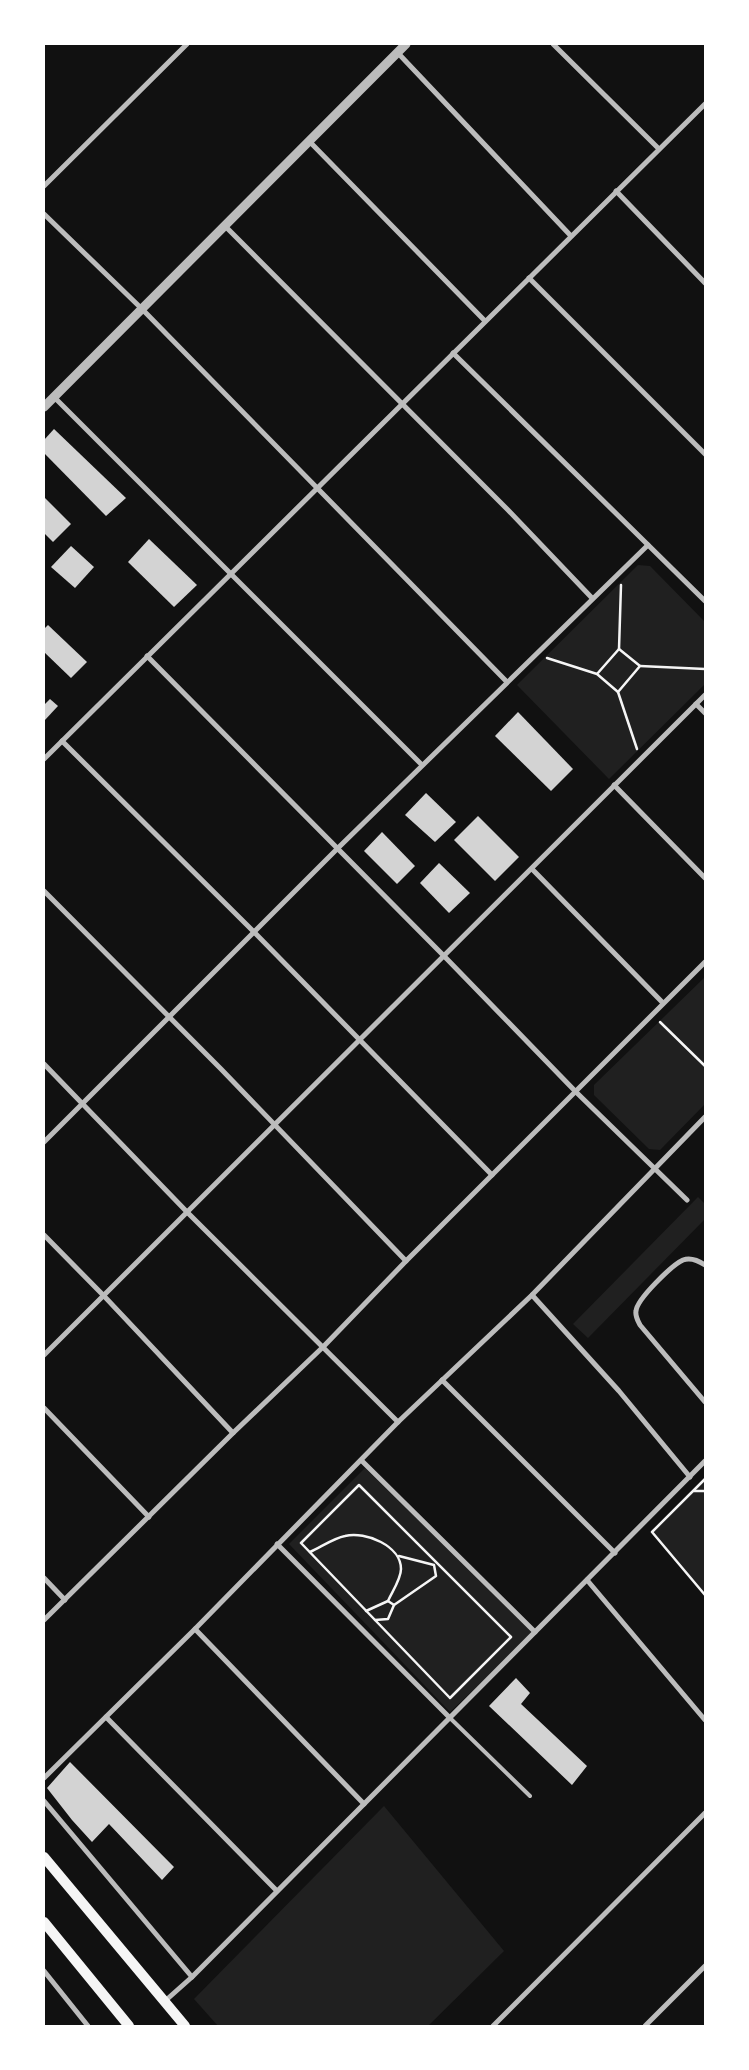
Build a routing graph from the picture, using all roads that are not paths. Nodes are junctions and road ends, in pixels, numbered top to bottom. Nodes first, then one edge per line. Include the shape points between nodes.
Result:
1 (187, 44) edge
2 (406, 44) edge
3 (553, 44) edge
4 (397, 52) junction
5 (704, 109) edge
6 (309, 141) junction
7 (659, 149) junction
8 (44, 186) edge
9 (616, 191) junction
10 (44, 214) edge
11 (224, 226) junction
12 (571, 236) junction
13 (529, 278) junction
14 (705, 283) edge
15 (142, 309) junction
16 (485, 321) junction
17 (453, 353) junction
18 (54, 397) junction
19 (401, 405) junction
20 (44, 408) edge
21 (705, 454) edge
22 (317, 487) junction
23 (648, 545) junction
24 (231, 573) junction
25 (592, 598) junction
26 (705, 601) edge
27 (147, 656) junction
28 (507, 682) junction
29 (705, 695) edge
30 (696, 704) junction
31 (705, 713) edge
32 (62, 740) junction
33 (44, 759) edge
34 (422, 765) junction
35 (614, 785) junction
36 (338, 848) junction
37 (532, 869) junction
38 (705, 878) edge
39 (44, 891) edge
40 (254, 932) junction
41 (444, 956) junction
42 (705, 962) edge
43 (663, 1003) junction
44 (170, 1017) junction
45 (360, 1040) junction
46 (44, 1064) edge
47 (576, 1092) junction
48 (83, 1103) junction
49 (705, 1117) edge
50 (275, 1125) junction
51 (44, 1142) edge
52 (655, 1169) junction
53 (492, 1176) junction
54 (687, 1200) dead end
55 (188, 1212) junction
56 (44, 1235) edge
57 (406, 1261) junction
58 (705, 1265) edge
59 (532, 1295) junction
60 (104, 1296) junction
61 (324, 1346) junction
62 (44, 1355) edge
63 (442, 1380) junction
64 (705, 1402) edge
65 (44, 1408) edge
66 (398, 1422) junction
67 (233, 1433) junction
68 (362, 1461) junction
69 (705, 1462) edge
70 (690, 1476) junction
71 (149, 1517) junction
72 (277, 1544) junction
73 (615, 1553) junction
74 (44, 1578) edge
75 (587, 1580) junction
76 (65, 1600) junction
77 (44, 1620) edge
78 (196, 1629) junction
79 (535, 1632) junction
80 (106, 1717) junction
81 (450, 1718) junction
82 (705, 1720) edge
83 (44, 1778) edge
84 (530, 1796) dead end
85 (44, 1801) edge
86 (364, 1804) junction
87 (705, 1813) edge
88 (44, 1857) edge
89 (277, 1891) junction
90 (44, 1922) edge
91 (705, 1966) edge
92 (44, 1972) edge
93 (192, 1977) junction
94 (164, 2001) junction
95 (88, 2026) edge
96 (129, 2026) edge
97 (185, 2026) edge
98 (493, 2026) edge
99 (645, 2026) edge

1 - 8 street
2 - 4 street
3 - 7 street
4 - 6 street
4 - 12 street
5 - 7 street
6 - 11 street
6 - 16 street
7 - 9 street
9 - 12 street
9 - 14 street
10 - 15 street
11 - 15 street
11 - 19 street
12 - 13 street
13 - 16 street
13 - 21 street
15 - 18 street
15 - 22 street
16 - 17 street
17 - 19 street
17 - 23 street
18 - 20 street
18 - 24 street
19 - 22 street
19 - 25 street
22 - 24 street
22 - 28 street
23 - 25 street
23 - 26 street
24 - 27 street
24 - 34 street
25 - 28 street
27 - 32 street
27 - 36 street
28 - 34 street
29 - 30 street
30 - 31 street
30 - 35 street
32 - 33 street
32 - 40 street
34 - 36 street
35 - 37 street
35 - 38 street
36 - 40 street
36 - 41 street
37 - 41 street
37 - 43 street
39 - 44 street
40 - 44 street
40 - 45 street
41 - 45 street
41 - 47 street
42 - 43 street
43 - 47 street
44 - 48 street
44 - 50 street
45 - 50 street
45 - 53 street
46 - 48 street
47 - 52 street
47 - 53 street
48 - 51 street
48 - 55 street
49 - 52 street
50 - 55 street
50 - 57 street
52 - 54 street
52 - 59 street
53 - 57 street
55 - 60 street
55 - 61 street
56 - 60 street
57 - 61 street
58 - 64 street via 684,1260 674,1266 641,1299 636,1310 640,1326
59 - 63 street
59 - 70 street
60 - 62 street
60 - 67 street
61 - 66 street
61 - 67 street
63 - 66 street
63 - 73 street
65 - 71 street
66 - 68 street
67 - 71 street
68 - 72 street
68 - 79 street
69 - 70 street
70 - 73 street
71 - 76 street
72 - 78 street
72 - 81 street
73 - 75 street
74 - 76 street
75 - 79 street
75 - 82 street
76 - 77 street
78 - 80 street
78 - 86 street
79 - 81 street
80 - 83 street
80 - 89 street
81 - 84 lane
81 - 86 street
85 - 93 street
86 - 89 street
87 - 98 street
88 - 94 main road
89 - 93 street
90 - 96 main road
91 - 99 street
92 - 95 street
93 - 94 street
94 - 97 main road

